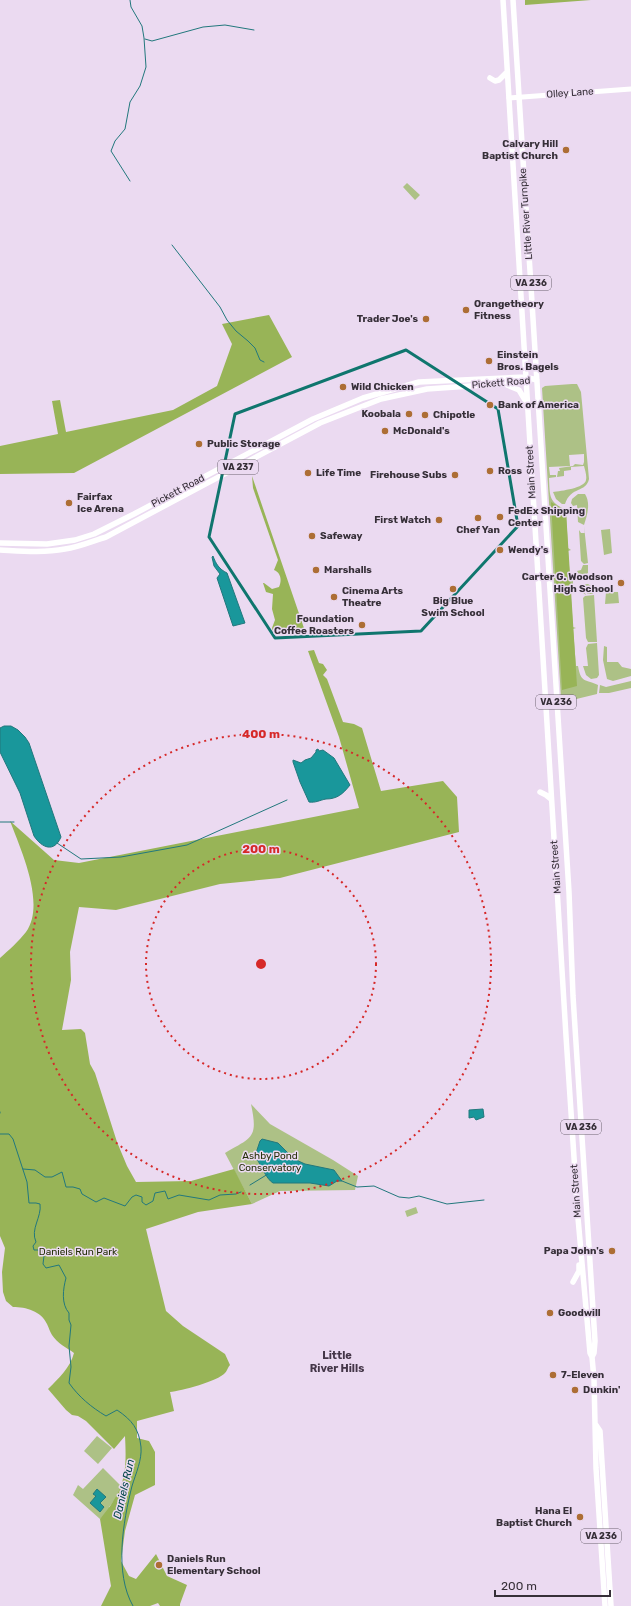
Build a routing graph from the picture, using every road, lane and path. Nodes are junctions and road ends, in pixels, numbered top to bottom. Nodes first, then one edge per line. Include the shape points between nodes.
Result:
1 (503, 0) edge
2 (513, 0) edge
3 (507, 72) junction
4 (490, 78) dead end
5 (631, 89) edge
6 (519, 97) junction
7 (509, 98) junction
8 (525, 380) junction
9 (537, 380) junction
10 (499, 384) junction
11 (527, 407) junction
12 (0, 543) edge
13 (0, 550) edge
14 (540, 792) dead end
15 (552, 799) junction
16 (580, 1246) junction
17 (573, 1282) dead end
18 (592, 1357) junction
19 (596, 1424) junction
20 (605, 1606) edge
21 (611, 1606) edge

1 - 3 main road, Little River Turnpike / VA 236
2 - 6 main road, Little River Turnpike / VA 236
3 - 4 main road via 499,80
3 - 7 main road, Little River Turnpike / VA 236
5 - 6 main road, Olley Lane
6 - 7 main road, Olley Lane
6 - 9 main road, Little River Turnpike / VA 236
7 - 8 main road, Little River Turnpike / VA 236
8 - 9 main road, Pickett Road / VA 237
8 - 10 main road, Pickett Road / VA 237
8 - 11 main road, Main Street / VA 236
8 - 12 main road, Pickett Road / VA 237 via 423,382 365,397 313,419 94,534 47,544
9 - 18 main road, Main Street / VA 236 via 595,1341
10 - 11 main road via 519,390
10 - 13 main road, Pickett Road / VA 237 via 427,389 381,398 320,423 106,536 60,550
11 - 15 main road, Main Street / VA 236
14 - 15 main road
15 - 16 main road, Main Street / VA 236
16 - 17 main road via 577,1252 579,1270
16 - 18 main road, Main Street / VA 236
18 - 19 main road, Main Street / VA 236
19 - 20 main road, Main Street / VA 236 via 594,1432
19 - 21 main road, Main Street / VA 236 via 600,1431

